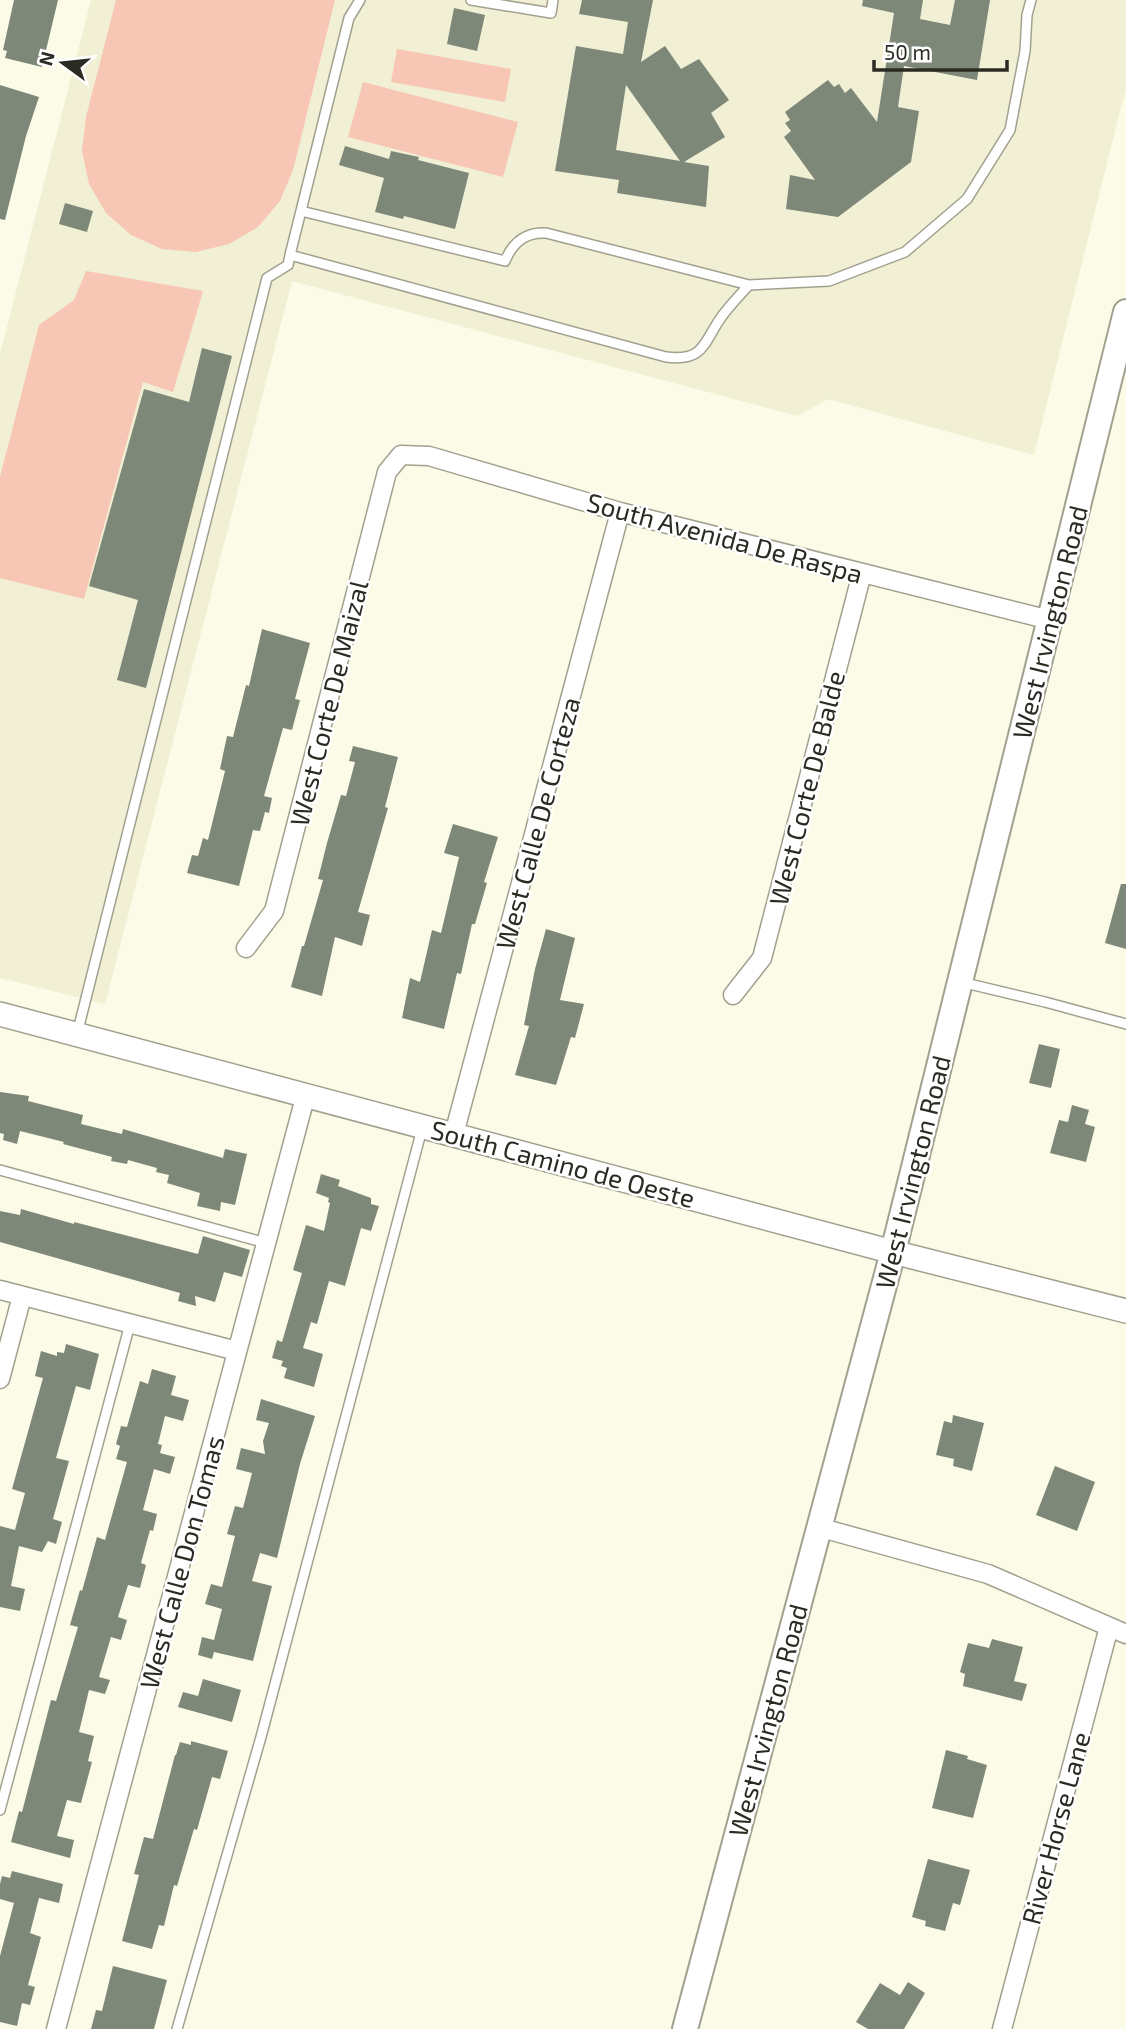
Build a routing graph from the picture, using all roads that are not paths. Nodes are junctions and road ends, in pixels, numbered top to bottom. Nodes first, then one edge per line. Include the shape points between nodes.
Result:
1 (359, 0) edge
2 (471, 0) edge
3 (553, 0) edge
4 (1031, 0) edge
5 (301, 211) junction
6 (290, 255) junction
7 (749, 285) junction
8 (1126, 312) edge
9 (1121, 353) edge
10 (401, 455) joint
11 (620, 512) junction
12 (862, 573) junction
13 (1050, 620) junction
14 (246, 948) dead end
15 (960, 982) junction
16 (733, 995) dead end
17 (0, 1014) edge
18 (1126, 1024) edge
19 (77, 1034) junction
20 (306, 1094) junction
21 (422, 1126) junction
22 (454, 1134) junction
23 (0, 1170) edge
24 (267, 1243) junction
25 (893, 1252) junction
26 (0, 1290) edge
27 (22, 1296) junction
28 (1126, 1311) edge
29 (130, 1324) junction
30 (237, 1351) junction
31 (0, 1378) edge
32 (818, 1527) junction
33 (1117, 1631) edge
34 (0, 1811) edge
35 (56, 2029) edge
36 (177, 2029) edge
37 (685, 2029) edge
38 (1002, 2029) edge

1 - 5 lane via 349,18
2 - 3 lane via 551,13
4 - 7 lane via 1010,130 967,199 905,251 830,281
5 - 6 lane
5 - 7 lane via 505,261 516,242 546,233
6 - 7 lane via 677,359 706,344
6 - 19 lane via 288,265 267,278
8 - 9 main road, West Irvington Road
9 - 13 main road, West Irvington Road
10 - 11 street, South Avenida De Raspa via 429,456
10 - 14 street, West Corte De Maizal via 387,472 274,911
11 - 12 street, South Avenida De Raspa
11 - 22 street, West Calle De Corteza
12 - 13 street, South Avenida De Raspa
12 - 16 street, West Corte De Balde via 762,958
13 - 15 main road, West Irvington Road
15 - 18 lane
15 - 25 main road, West Irvington Road
17 - 19 street, South Camino de Oeste
19 - 20 street, South Camino de Oeste
20 - 21 street, South Camino de Oeste
20 - 24 street, West Calle Don Tomas
21 - 22 street, South Camino de Oeste
21 - 36 lane via 261,1737
22 - 25 street, South Camino de Oeste
23 - 24 lane
24 - 30 street, West Calle Don Tomas
25 - 28 street, South Camino de Oeste
25 - 32 main road, West Irvington Road
26 - 27 street
27 - 29 street
27 - 31 street
29 - 30 street
29 - 34 lane
30 - 35 street, West Calle Don Tomas
32 - 33 street via 988,1574
32 - 37 main road, West Irvington Road
33 - 38 street, River Horse Lane

